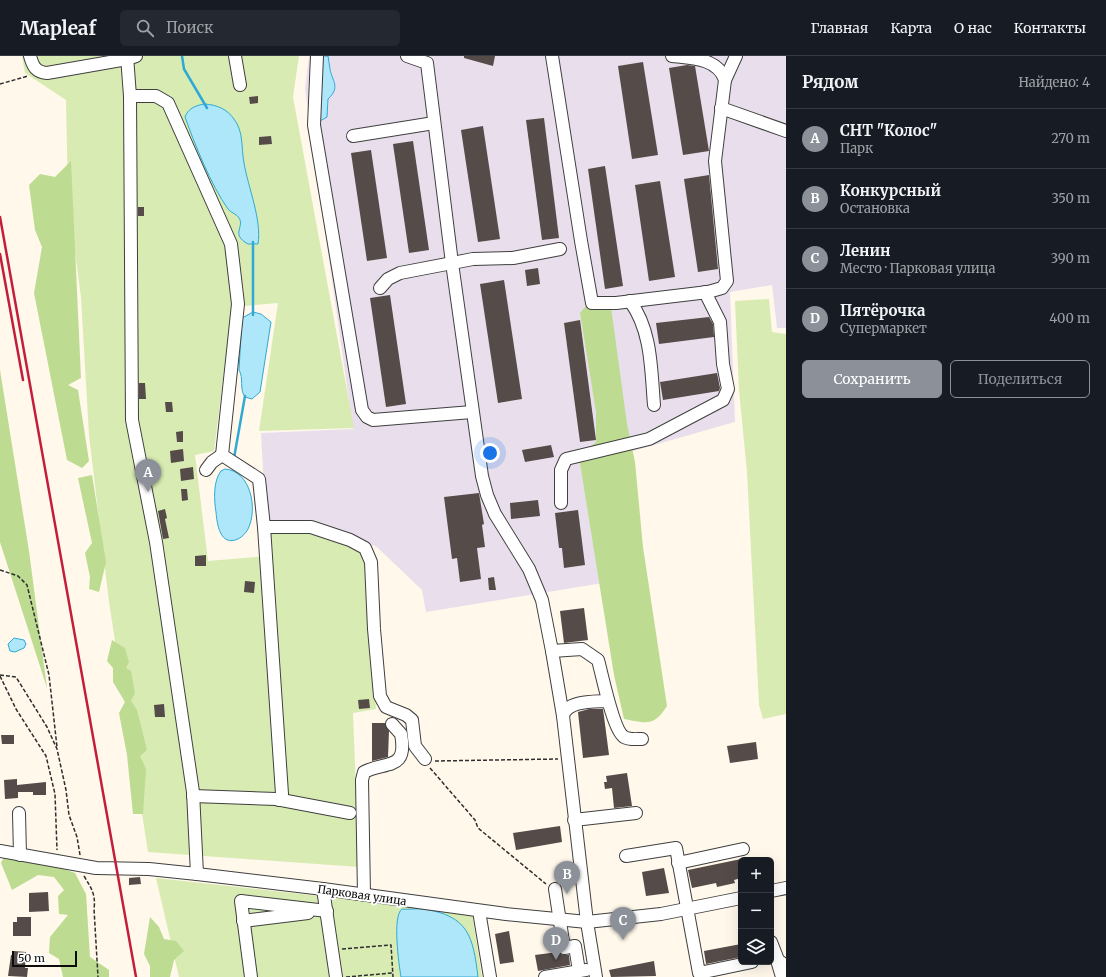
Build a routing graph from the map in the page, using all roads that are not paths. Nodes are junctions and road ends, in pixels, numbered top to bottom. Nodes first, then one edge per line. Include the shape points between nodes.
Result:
1 (30, 56) edge
2 (235, 56) edge
3 (317, 56) edge
4 (407, 56) edge
5 (552, 56) edge
6 (672, 56) edge
7 (736, 56) edge
8 (130, 57) edge
9 (725, 80) junction
10 (240, 85) dead end
11 (130, 96) junction
12 (721, 108) junction
13 (434, 123) junction
14 (786, 130) edge
15 (353, 136) dead end
16 (560, 249) dead end
17 (452, 263) junction
18 (380, 288) dead end
19 (704, 292) junction
20 (630, 301) junction
21 (654, 405) dead end
22 (472, 412) junction
23 (222, 454) junction
24 (206, 470) dead end
25 (561, 503) dead end
26 (264, 527) junction
27 (552, 651) junction
28 (608, 701) junction
29 (562, 716) junction
30 (392, 724) dead end
31 (642, 739) dead end
32 (425, 759) road end
33 (193, 796) junction
34 (279, 800) junction
35 (19, 813) dead end
36 (350, 813) dead end
37 (636, 813) dead end
38 (574, 820) junction
39 (743, 849) dead end
40 (0, 851) edge
41 (20, 855) junction
42 (626, 856) dead end
43 (678, 863) junction
44 (197, 874) junction
45 (238, 879) junction
46 (555, 888) road end
47 (786, 888) edge
48 (323, 889) junction
49 (774, 891) edge
50 (364, 895) junction
51 (738, 899) edge
52 (241, 900) junction
53 (686, 909) junction
54 (327, 911) junction
55 (479, 911) junction
56 (561, 920) junction
57 (244, 921) junction
58 (587, 922) junction
59 (774, 957) edge
60 (738, 965) edge
61 (786, 966) edge
62 (579, 971) junction
63 (596, 973) edge
64 (251, 977) edge
65 (336, 977) edge
66 (490, 977) edge
67 (545, 977) edge
68 (782, 977) edge

1 - 8 street via 34,68 47,73
2 - 10 street
3 - 22 street via 314,125 362,410 373,420
4 - 13 street via 427,63
5 - 20 street via 592,303
6 - 9 street via 695,58 710,63 723,72
7 - 9 street
8 - 11 street
9 - 12 street
11 - 23 street via 156,96 168,103 231,244 238,304
11 - 33 street via 132,420 156,542
12 - 14 street
12 - 19 street via 715,169 727,281 722,288
13 - 15 street
13 - 17 street
16 - 17 street via 513,258 473,259
17 - 18 street via 397,274
17 - 22 street
19 - 20 street
19 - 25 street via 720,322 728,389 723,400 649,439 566,459 561,470
20 - 21 street via 641,318 646,334
22 - 27 street via 487,495 495,514 529,569 542,600
23 - 24 street
23 - 26 street via 259,479
26 - 32 street via 311,527 350,540 365,548 371,562 380,696 386,707 412,720 415,746
26 - 34 street via 282,794
27 - 28 street via 582,648 598,660
27 - 29 street
28 - 29 street via 570,706
28 - 31 street via 620,733 625,738
29 - 38 street
30 - 50 street via 401,734 402,750 398,760 393,765 364,772 362,780
33 - 34 street
33 - 44 street
34 - 36 street
35 - 41 street
37 - 38 street
38 - 58 street
39 - 43 street
40 - 41 street, Парковая улица
41 - 44 street, Парковая улица via 104,869 149,869
42 - 43 street via 676,848
43 - 53 street
44 - 45 street, Парковая улица
45 - 48 street, Парковая улица
45 - 52 street
46 - 56 street
47 - 49 street
48 - 50 street, Парковая улица
48 - 54 street
50 - 55 street, Парковая улица
51 - 53 street, Парковая улица
52 - 54 street
52 - 57 street
53 - 58 street, Парковая улица
53 - 60 street via 699,973
54 - 57 street
54 - 65 street
55 - 56 street, Парковая улица
55 - 66 street
56 - 58 street, Парковая улица
56 - 62 street via 564,948 576,946
57 - 64 street
58 - 63 street
59 - 61 street
59 - 68 street
62 - 63 street
62 - 67 street

